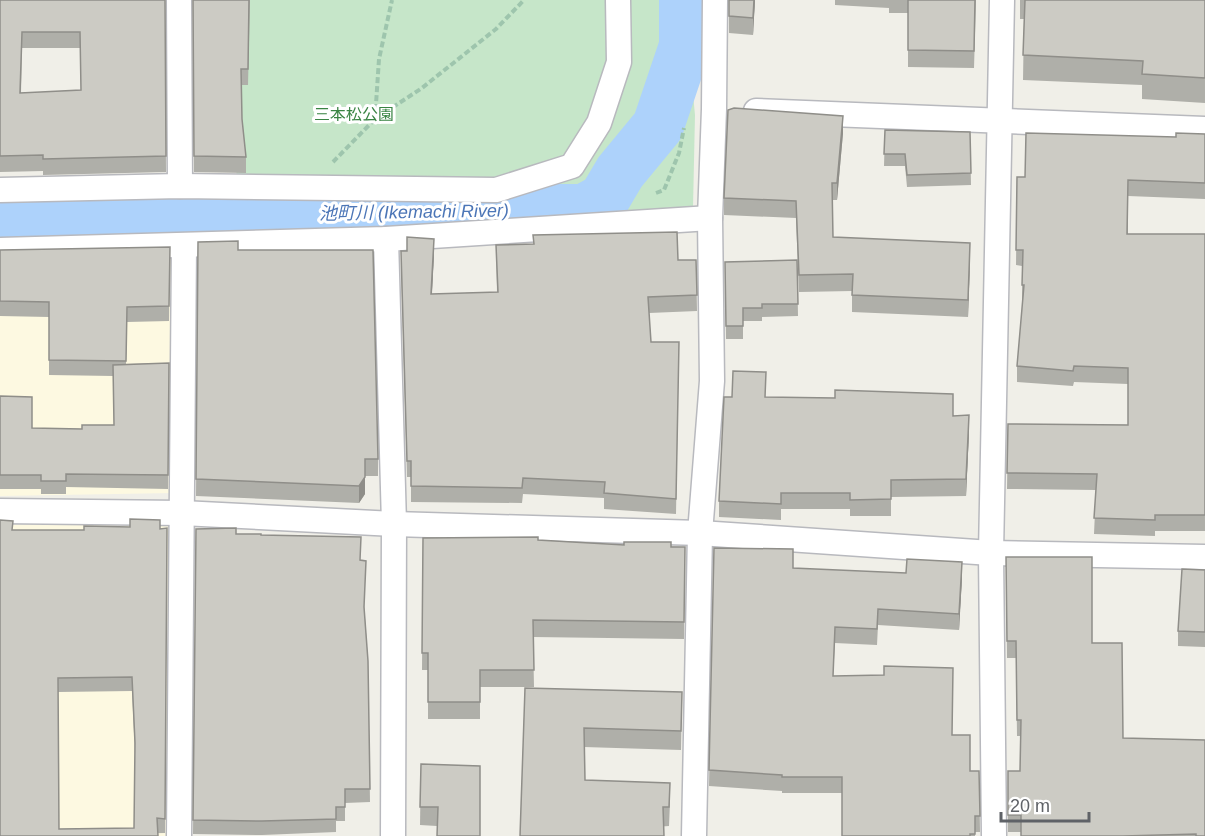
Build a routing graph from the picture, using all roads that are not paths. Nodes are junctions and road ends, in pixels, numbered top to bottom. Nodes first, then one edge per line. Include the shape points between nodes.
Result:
1 (179, 0) edge
2 (618, 0) edge
3 (715, 0) edge
4 (1002, 0) edge
5 (714, 109) junction
6 (999, 122) junction
7 (1205, 129) edge
8 (180, 186) junction
9 (0, 190) edge
10 (710, 218) junction
11 (386, 238) junction
12 (184, 246) junction
13 (0, 250) edge
14 (0, 511) edge
15 (182, 513) junction
16 (394, 524) junction
17 (700, 533) junction
18 (991, 553) junction
19 (1205, 557) edge
20 (179, 836) edge
21 (393, 836) edge
22 (694, 836) edge
23 (994, 836) edge

1 - 8 street
2 - 8 street via 619,62 598,123 572,166 496,190
3 - 5 street
4 - 6 street
5 - 6 street
5 - 10 street
6 - 7 street
6 - 18 street
8 - 9 street
10 - 11 street
10 - 17 street via 712,381
11 - 12 street
11 - 16 street
12 - 13 street
12 - 15 street
14 - 15 street
15 - 16 street
15 - 20 street
16 - 17 street
16 - 21 street
17 - 18 street
17 - 22 street
18 - 19 street
18 - 23 street

